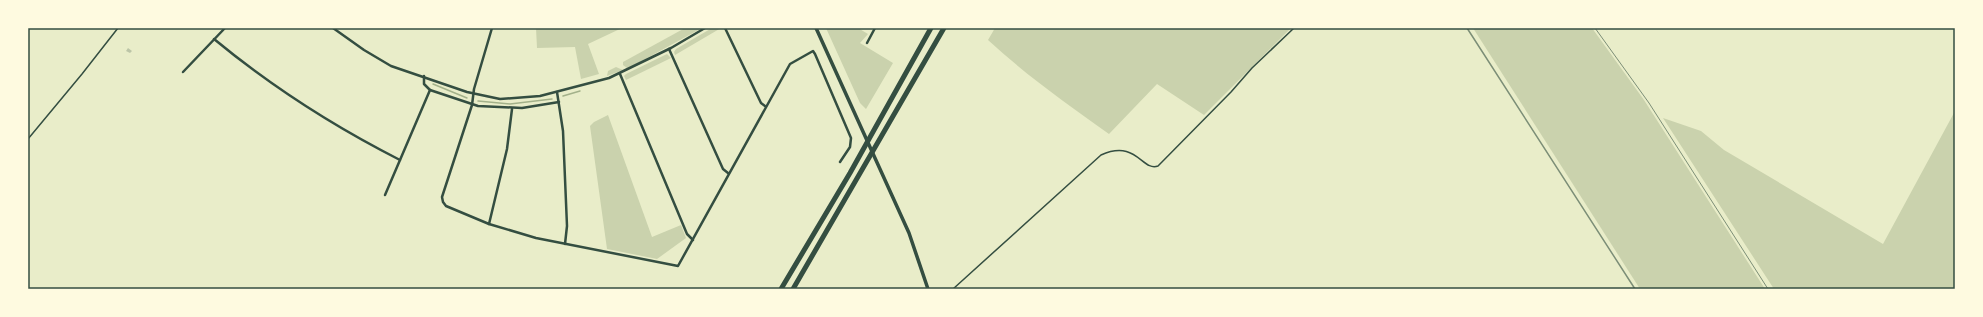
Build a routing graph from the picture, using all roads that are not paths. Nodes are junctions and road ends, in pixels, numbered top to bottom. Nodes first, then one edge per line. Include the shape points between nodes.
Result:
1 (118, 28) edge
2 (225, 28) edge
3 (334, 28) edge
4 (492, 28) edge
5 (706, 28) edge
6 (725, 28) edge
7 (816, 28) edge
8 (875, 28) edge
9 (931, 28) edge
10 (944, 28) edge
11 (1294, 28) edge
12 (214, 39) junction
13 (867, 43) dead end
14 (669, 49) junction
15 (183, 72) dead end
16 (620, 74) junction
17 (424, 76) junction
18 (430, 90) junction
19 (557, 92) junction
20 (473, 94) junction
21 (559, 102) junction
22 (472, 105) junction
23 (765, 106) junction
24 (512, 109) junction
25 (28, 138) edge
26 (400, 160) junction
27 (840, 162) dead end
28 (728, 173) junction
29 (385, 195) dead end
30 (489, 224) junction
31 (693, 240) junction
32 (566, 244) junction
33 (781, 289) edge
34 (793, 289) edge
35 (928, 289) edge
36 (953, 289) edge

1 - 25 lane
2 - 12 street
3 - 17 street via 384,62
4 - 20 street
5 - 14 street
6 - 23 street via 761,103
7 - 35 street via 914,247
8 - 13 street
9 - 33 highway
10 - 34 highway
11 - 36 lane via 1158,166 1148,166 1128,151 1119,150 1102,155
12 - 15 street
12 - 26 street via 309,110
14 - 16 street
14 - 28 street via 723,169
16 - 19 street
16 - 31 street via 687,234
17 - 18 street via 424,84
17 - 20 street
18 - 22 street
18 - 26 street
19 - 20 street via 523,98
19 - 21 street
20 - 22 street
21 - 24 street
21 - 32 street via 563,131
22 - 24 street
22 - 30 street via 442,197 446,206
23 - 27 street via 790,64 813,52 851,138 850,146
23 - 28 street
24 - 30 street via 507,149
26 - 29 street
28 - 31 street
30 - 32 street
31 - 32 street via 676,267

